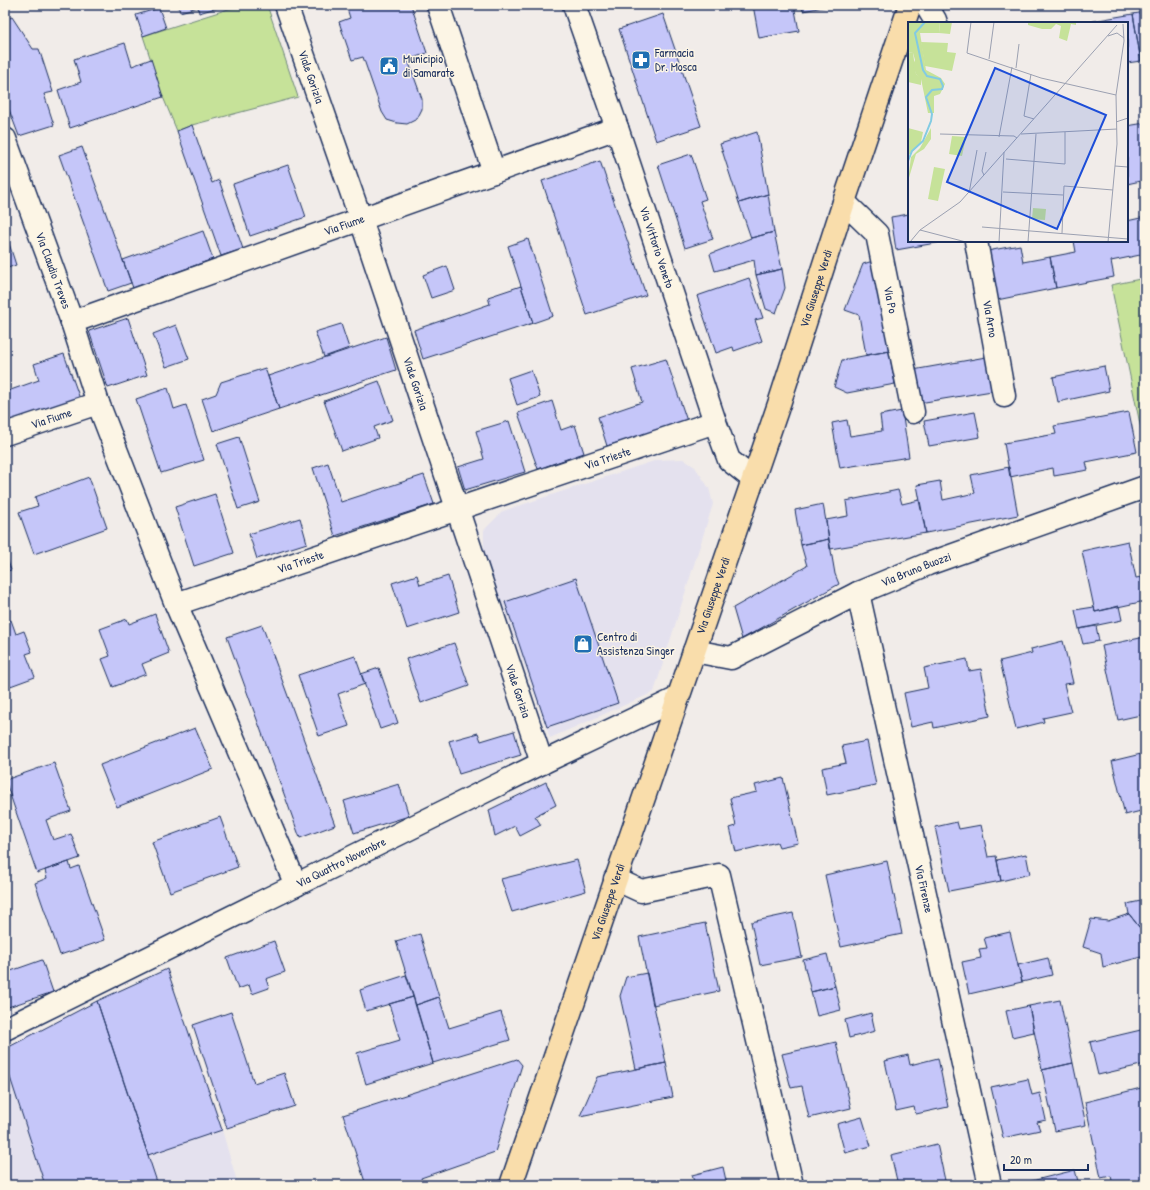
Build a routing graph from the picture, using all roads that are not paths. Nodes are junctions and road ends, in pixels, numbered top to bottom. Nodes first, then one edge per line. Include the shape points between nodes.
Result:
1 (286, 5) edge
2 (438, 5) edge
3 (574, 5) edge
4 (910, 5) edge
5 (926, 5) edge
6 (936, 22) edge
7 (617, 128) junction
8 (5, 139) edge
9 (494, 172) junction
10 (844, 202) junction
11 (361, 220) junction
12 (976, 242) edge
13 (72, 322) junction
14 (1004, 396) dead end
15 (98, 403) junction
16 (913, 412) dead end
17 (715, 422) junction
18 (5, 434) edge
19 (753, 479) junction
20 (1145, 487) edge
21 (457, 510) junction
22 (858, 593) junction
23 (176, 604) junction
24 (694, 651) junction
25 (678, 698) junction
26 (542, 763) junction
27 (616, 879) junction
28 (296, 885) junction
29 (5, 1029) edge
30 (511, 1185) edge
31 (792, 1185) edge
32 (990, 1185) edge

1 - 11 street, Viale Gorizia
2 - 9 street
3 - 7 street, Via Vittorio Veneto
4 - 10 main road, Via Giuseppe Verdi
5 - 6 street
7 - 9 street, Via Fiume
7 - 17 street, Via Vittorio Veneto
8 - 13 street, Via Claudio Treves
9 - 11 street, Via Fiume
10 - 16 street, Via Po via 877,234
10 - 19 main road, Via Giuseppe Verdi
11 - 13 street, Via Fiume
11 - 21 street, Viale Gorizia
12 - 14 street, Via Arno
13 - 15 street, Via Claudio Treves
15 - 18 street, Via Fiume
15 - 23 street, Via Claudio Treves
17 - 19 street, Via Vittorio Veneto via 729,460
17 - 21 street, Via Trieste
19 - 24 main road, Via Giuseppe Verdi
20 - 22 street, Via Bruno Buozzi via 928,564
21 - 23 street, Via Trieste
21 - 26 street, Viale Gorizia
22 - 24 street, Via Bruno Buozzi via 731,658
22 - 32 street, Via Firenze
23 - 28 street
24 - 25 main road, Via Giuseppe Verdi
25 - 26 street, Via Quattro Novembre
25 - 27 main road, Via Giuseppe Verdi
26 - 28 street, Via Quattro Novembre
27 - 30 main road, Via Giuseppe Verdi
27 - 31 street via 641,891 719,875
28 - 29 street, Via Quattro Novembre

